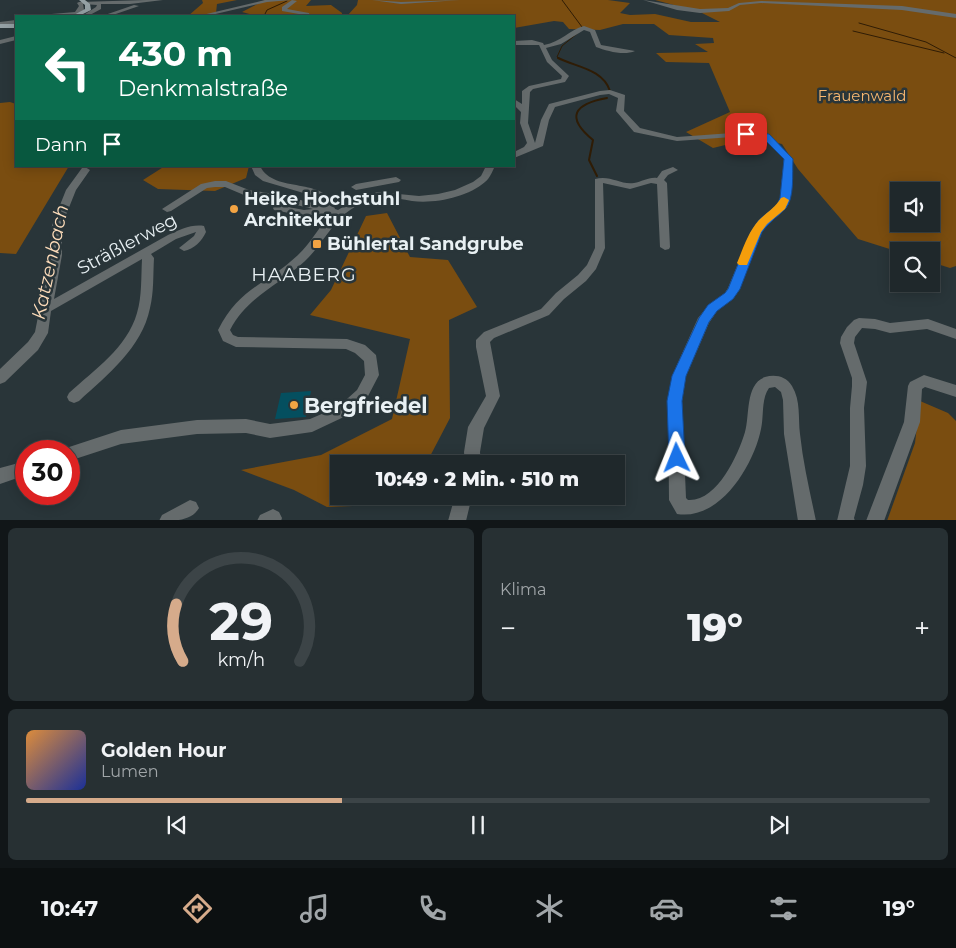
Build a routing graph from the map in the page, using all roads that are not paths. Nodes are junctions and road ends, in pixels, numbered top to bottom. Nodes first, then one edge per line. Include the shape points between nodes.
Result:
1 (73, 0) edge
2 (161, 0) edge
3 (165, 0) edge
4 (290, 0) edge
5 (374, 0) edge
6 (458, 0) edge
7 (645, 0) edge
8 (93, 1) edge
9 (132, 1) edge
10 (82, 2) edge
11 (54, 15) edge
12 (77, 15) edge
13 (87, 15) edge
14 (108, 15) edge
15 (204, 15) edge
16 (308, 15) edge
17 (956, 16) edge
18 (15, 22) edge
19 (0, 25) edge
20 (15, 26) edge
21 (15, 32) edge
22 (6, 33) dead end
23 (15, 38) edge
24 (0, 42) edge
25 (515, 43) edge
26 (626, 43) dead end
27 (542, 46) junction
28 (618, 49) junction
29 (632, 51) dead end
30 (515, 102) edge
31 (526, 113) junction
32 (518, 153) edge
33 (255, 167) edge
34 (490, 167) edge
35 (85, 170) dead end
36 (673, 170) dead end
37 (396, 180) dead end
38 (658, 181) junction
39 (353, 204) junction
40 (278, 208) dead end
41 (168, 209) dead end
42 (336, 212) junction
43 (665, 247) dead end
44 (184, 248) dead end
45 (144, 253) junction
46 (47, 308) junction
47 (956, 334) edge
48 (0, 378) edge
49 (956, 391) edge
50 (74, 397) dead end
51 (80, 451) edge
52 (472, 455) edge
53 (15, 471) edge
54 (0, 476) edge
55 (461, 505) edge
56 (190, 508) dead end
57 (168, 520) edge
58 (457, 520) edge
59 (807, 520) edge
60 (846, 520) edge
61 (875, 520) edge

1 - 10 street
2 - 9 street
3 - 14 street
4 - 15 street via 267,1
4 - 16 street via 295,2 284,10
5 - 6 street via 401,3
7 - 17 street via 695,11 729,9 739,4 761,2 896,7
8 - 9 street
8 - 10 street
8 - 13 street via 99,8
10 - 11 street via 81,10 76,14
10 - 12 main road via 88,5 88,10
18 - 19 street
19 - 20 main road
21 - 22 street
23 - 24 street
25 - 27 street via 532,42
26 - 28 street
27 - 28 street via 558,44 585,28 593,32 598,46
27 - 31 street via 549,61 566,76 564,81 531,87 526,91
28 - 29 street
30 - 31 street
31 - 32 street via 524,123 532,141 531,146
32 - 59 street via 540,144 552,106 610,92 622,97 620,111 637,130 644,133 676,139 746,134 766,136 785,154 789,164 782,206 756,232 734,289 703,321 679,376 675,401 678,500 683,508 692,511 706,506 723,491 748,448 760,390 771,380 787,389
33 - 42 street via 262,177 272,182 322,197
34 - 39 street via 482,180 456,193 435,198 385,193
35 - 46 street via 71,190 57,225 56,255
36 - 38 street
37 - 39 street via 358,183 353,191 356,198
38 - 43 street via 663,186
38 - 52 street via 650,180 634,186 609,180 598,181 600,248 592,266 545,312 483,340 493,396 476,427
39 - 42 street
40 - 42 street via 304,213
41 - 42 street via 204,186 226,184 247,193
42 - 51 street via 312,248 248,295 224,330 228,338 236,342 347,344 360,349 371,359 372,375 362,394 343,411 312,425 270,431 246,426 197,427 121,438
44 - 45 street, Sträßlerweg via 200,235 200,228 179,234
45 - 46 street, Sträßlerweg
45 - 50 street via 148,258 147,291 141,322 118,354
46 - 48 street via 42,333
47 - 60 street via 928,324 890,328 859,324 853,328 846,351 859,378 858,453 856,484
49 - 61 street via 924,381 915,386 912,422
53 - 54 street
55 - 58 street
56 - 57 street

